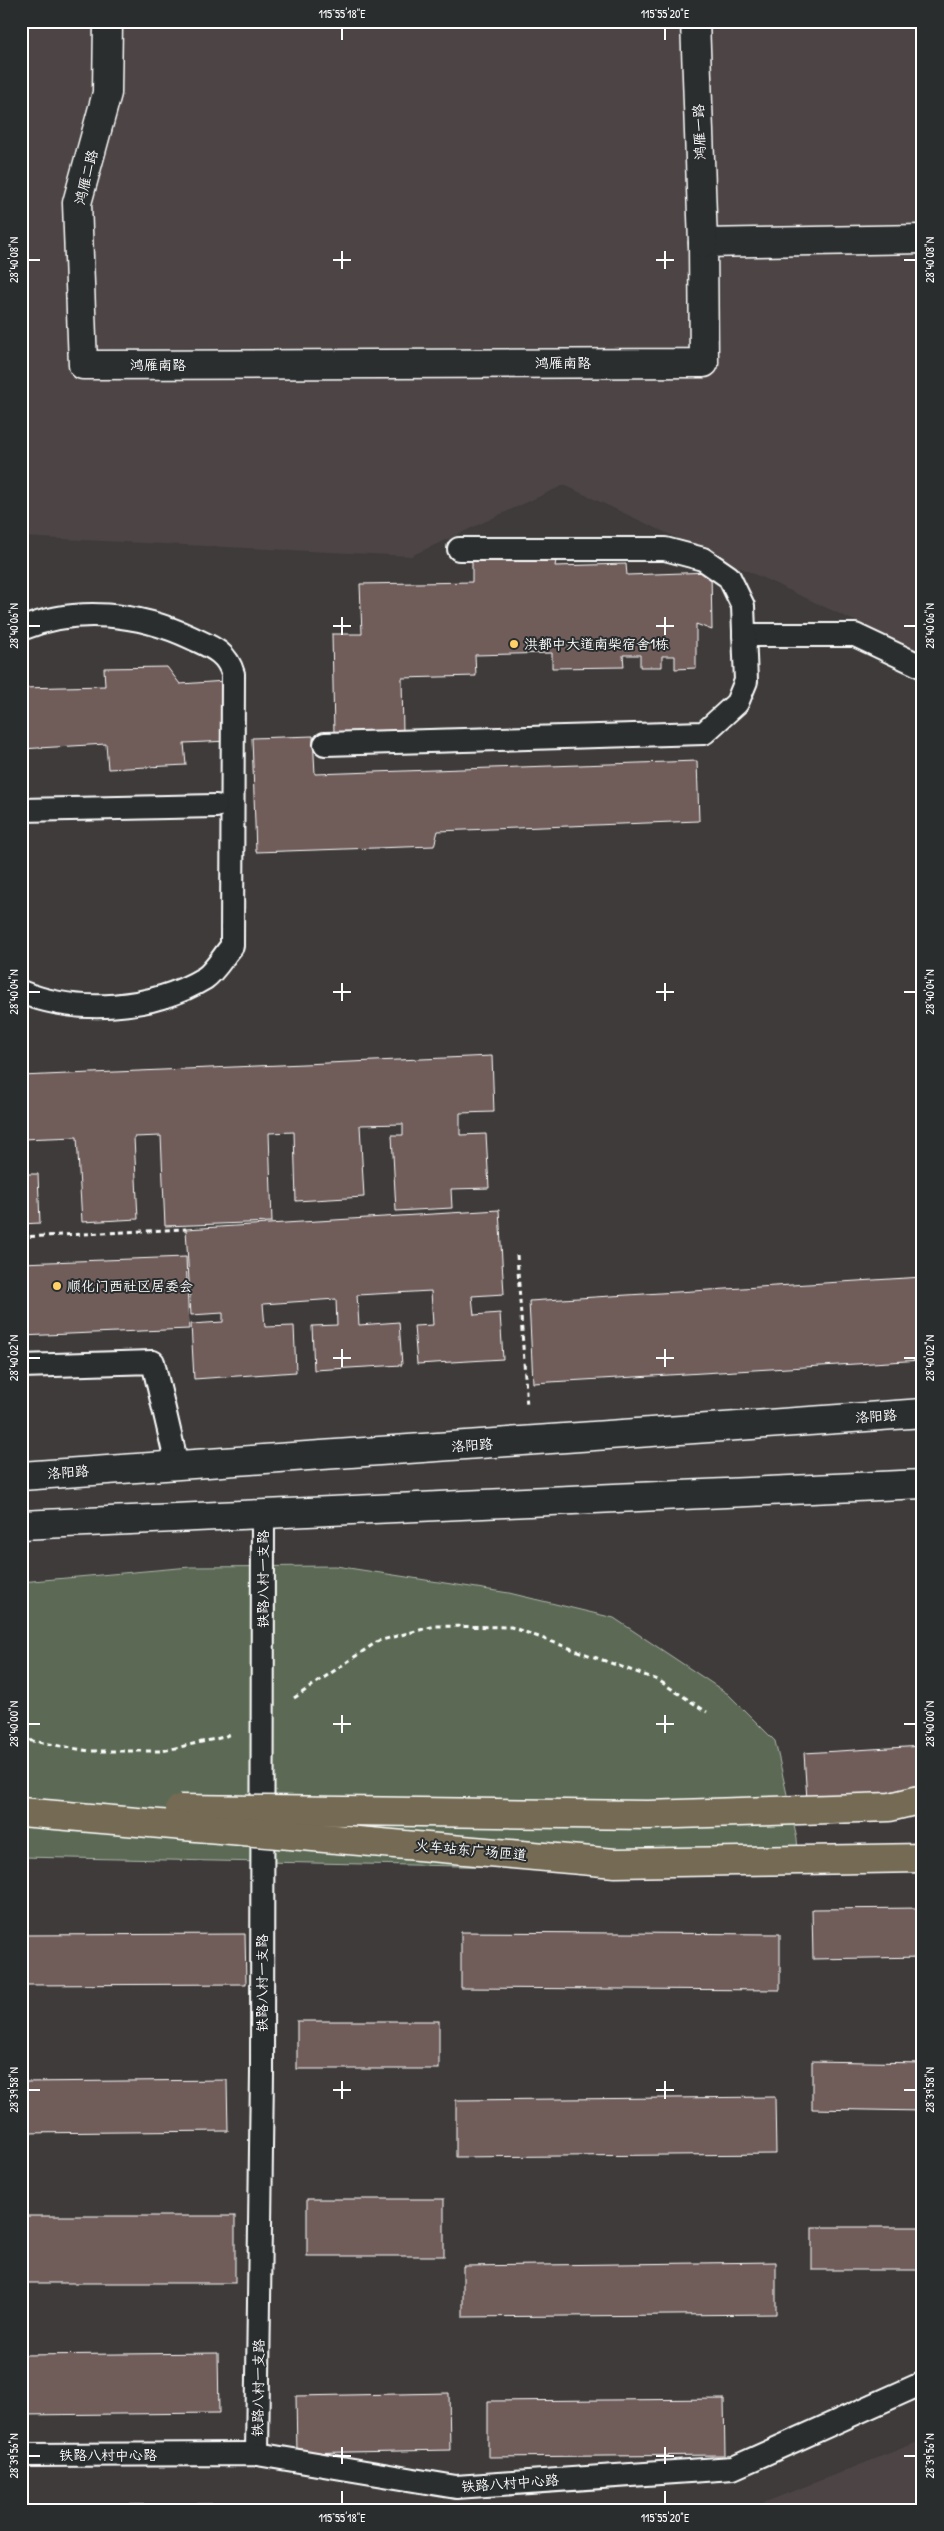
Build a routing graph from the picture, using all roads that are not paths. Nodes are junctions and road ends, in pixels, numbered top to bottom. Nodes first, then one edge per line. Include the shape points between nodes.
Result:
1 (108, 21) edge
2 (695, 21) edge
3 (923, 239) edge
4 (703, 243) junction
5 (83, 365) joint
6 (459, 549) dead end
7 (21, 629) edge
8 (744, 635) junction
9 (923, 667) edge
10 (325, 744) dead end
11 (216, 806) dead end
12 (21, 810) edge
13 (21, 992) edge
14 (21, 1366) edge
15 (923, 1413) edge
16 (21, 1457) edge
17 (177, 1465) junction
18 (54, 1473) junction
19 (21, 1476) edge
20 (923, 1484) edge
21 (263, 1513) junction
22 (21, 1525) edge
23 (923, 1799) edge
24 (21, 1807) edge
25 (21, 1812) edge
26 (923, 1858) edge
27 (923, 2383) edge
28 (257, 2454) junction
29 (21, 2455) edge

1 - 5 main road, 鸿雁二路 via 107,93 78,204
2 - 4 main road, 鸿雁一路
3 - 4 main road
4 - 5 main road, 鸿雁南路 via 704,363
6 - 8 lane via 665,549 703,559 729,577 743,606
7 - 13 lane via 37,622 73,616 121,616 166,626 219,651 229,661 233,674 232,946 206,977 158,1000 99,1006 44,1001
8 - 9 lane via 855,635
8 - 10 lane via 746,681 737,703 704,733
11 - 12 lane
14 - 17 lane via 153,1362
15 - 17 main road, 洛阳路
16 - 18 main road
17 - 18 main road, 洛阳路
18 - 19 main road, 洛阳路
20 - 21 main road
21 - 22 main road
21 - 28 lane, 铁路八村一支路
23 - 24 highway, bridge via 890,1807 648,1814
25 - 26 highway, 火车站东广场匝道, bridge via 615,1863
27 - 28 lane, 铁路八村中心路 via 733,2468 456,2487
28 - 29 lane, 铁路八村中心路

